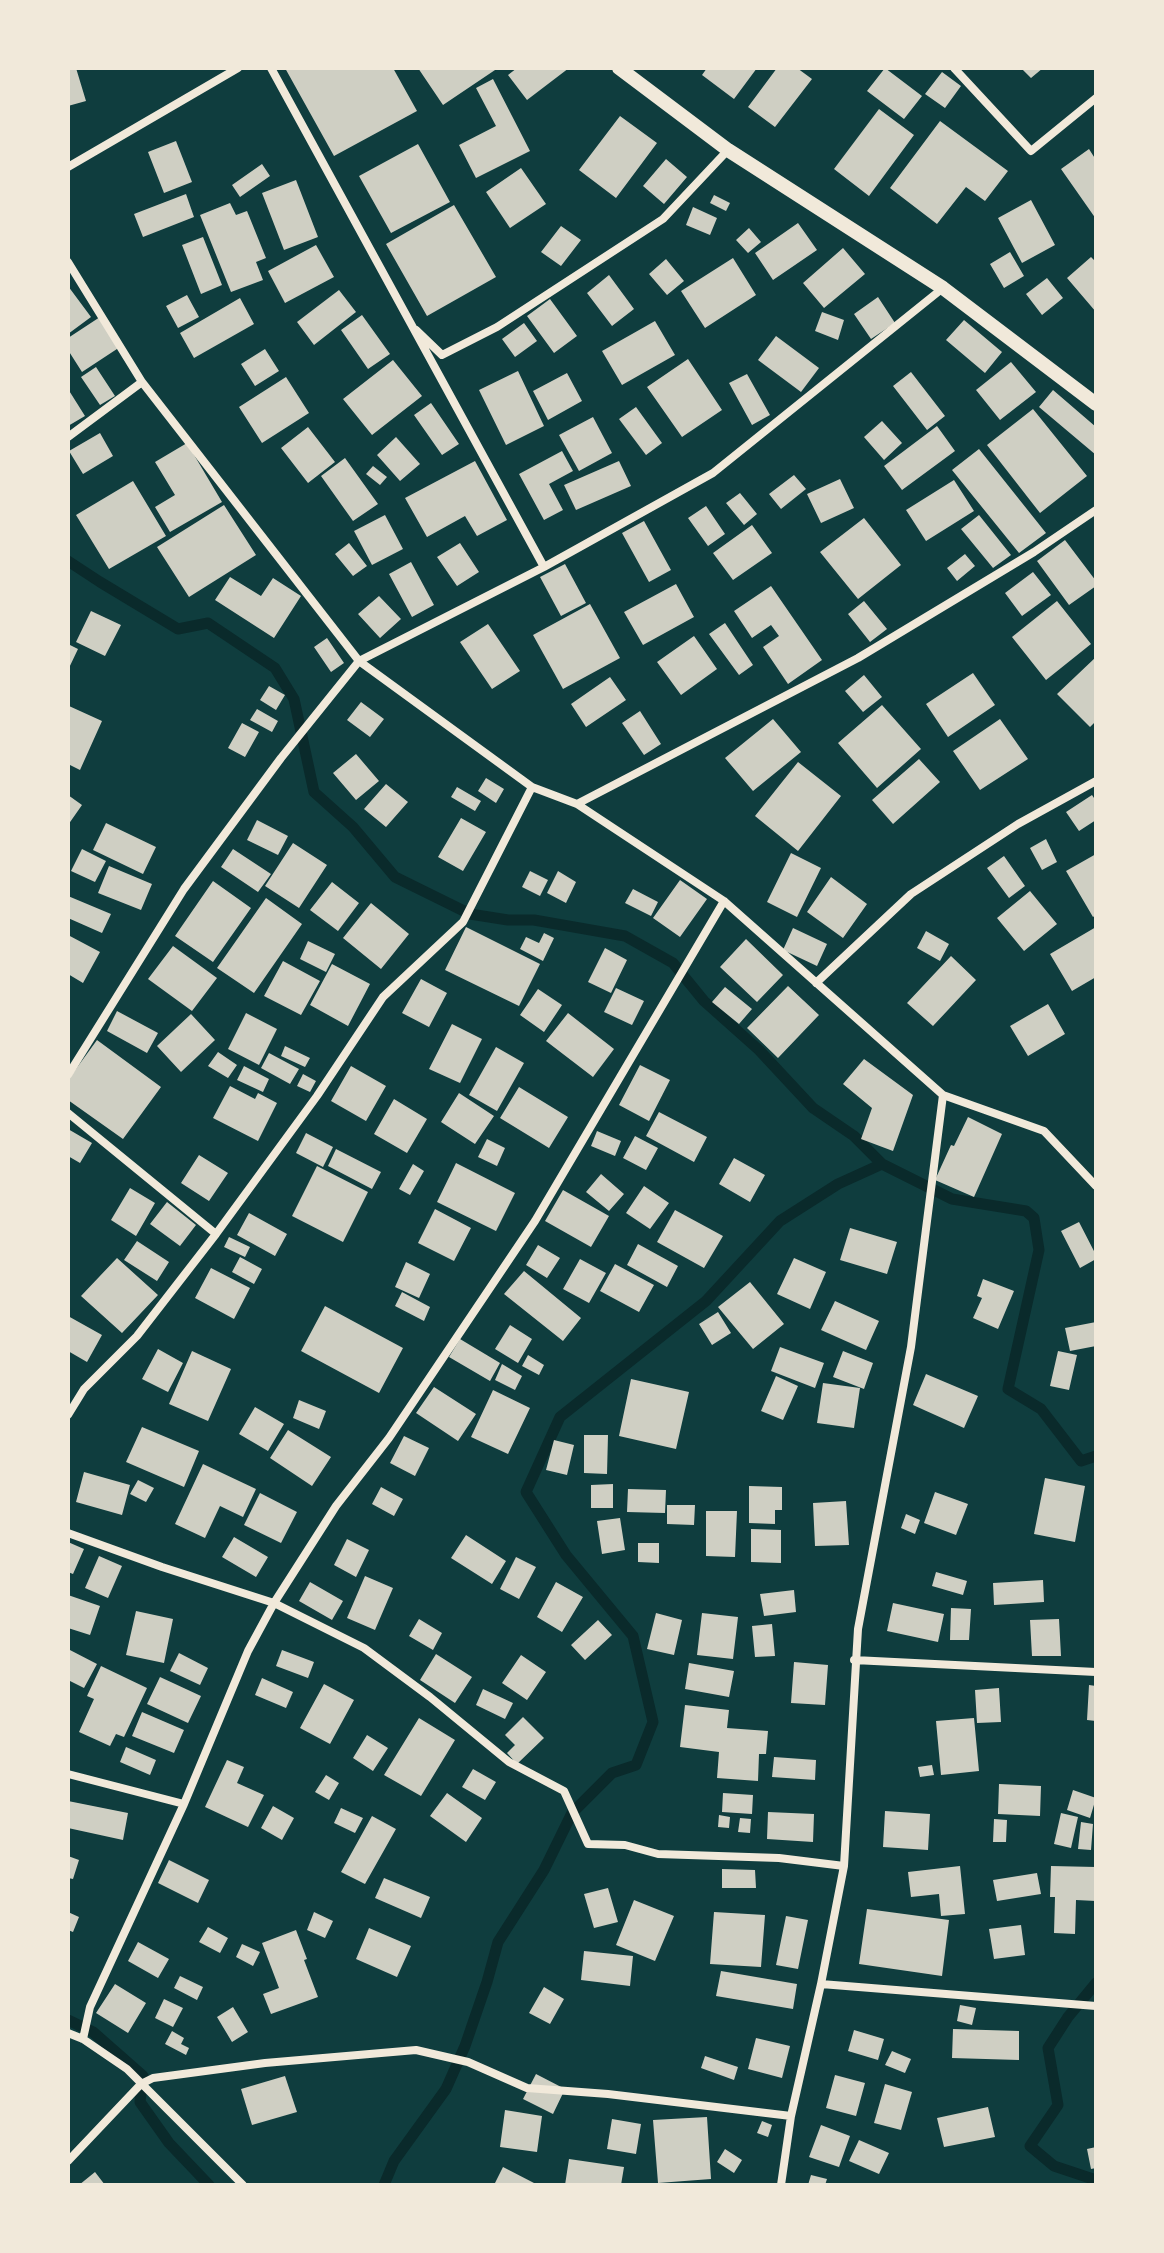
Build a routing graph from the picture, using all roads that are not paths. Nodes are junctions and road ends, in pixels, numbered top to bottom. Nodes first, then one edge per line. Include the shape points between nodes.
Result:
1 (238, 68) edge
2 (271, 68) edge
3 (619, 68) edge
4 (954, 68) edge
5 (1096, 98) edge
6 (728, 150) junction
7 (68, 167) edge
8 (68, 262) edge
9 (943, 288) junction
10 (410, 324) junction
11 (142, 382) junction
12 (1096, 404) edge
13 (68, 437) edge
14 (1096, 510) edge
15 (544, 567) junction
16 (359, 661) junction
17 (1096, 781) edge
18 (532, 787) junction
19 (577, 804) junction
20 (724, 901) junction
21 (816, 983) junction
22 (68, 1075) edge
23 (943, 1095) junction
24 (68, 1113) edge
25 (1096, 1186) edge
26 (216, 1234) junction
27 (68, 1415) edge
28 (68, 1533) edge
29 (274, 1603) junction
30 (854, 1660) junction
31 (1096, 1672) edge
32 (68, 1774) edge
33 (184, 1804) junction
34 (844, 1866) junction
35 (821, 1984) junction
36 (1093, 2005) edge
37 (68, 2033) edge
38 (83, 2039) junction
39 (141, 2084) junction
40 (791, 2116) junction
41 (68, 2161) edge
42 (243, 2185) edge
43 (781, 2185) edge

1 - 7 street
2 - 10 street
3 - 6 street
4 - 5 street via 1031,151
6 - 9 street
6 - 10 street via 663,219 497,327 442,355
8 - 11 street
9 - 12 street
9 - 15 street via 713,473
10 - 15 street
11 - 13 street
11 - 16 street
14 - 19 street via 858,658
15 - 16 street
16 - 18 street
16 - 22 street via 184,889
17 - 21 street via 911,894
18 - 19 street
18 - 26 street via 463,922 383,997
19 - 20 street
20 - 21 street
20 - 29 street via 535,1221
21 - 23 street
23 - 25 street via 1044,1131
23 - 30 street via 911,1347
24 - 26 street
26 - 27 street via 137,1336 84,1389
28 - 29 street
29 - 33 street via 248,1651
29 - 34 street via 364,1648 509,1762 564,1791 588,1844 669,1855
30 - 31 street
30 - 34 street
32 - 33 street
33 - 38 street via 90,2007
34 - 35 street
35 - 36 street
35 - 40 street
37 - 38 street
38 - 39 street
39 - 40 street via 265,2063 416,2050 468,2062 527,2088
39 - 41 street
39 - 42 street
40 - 43 street

